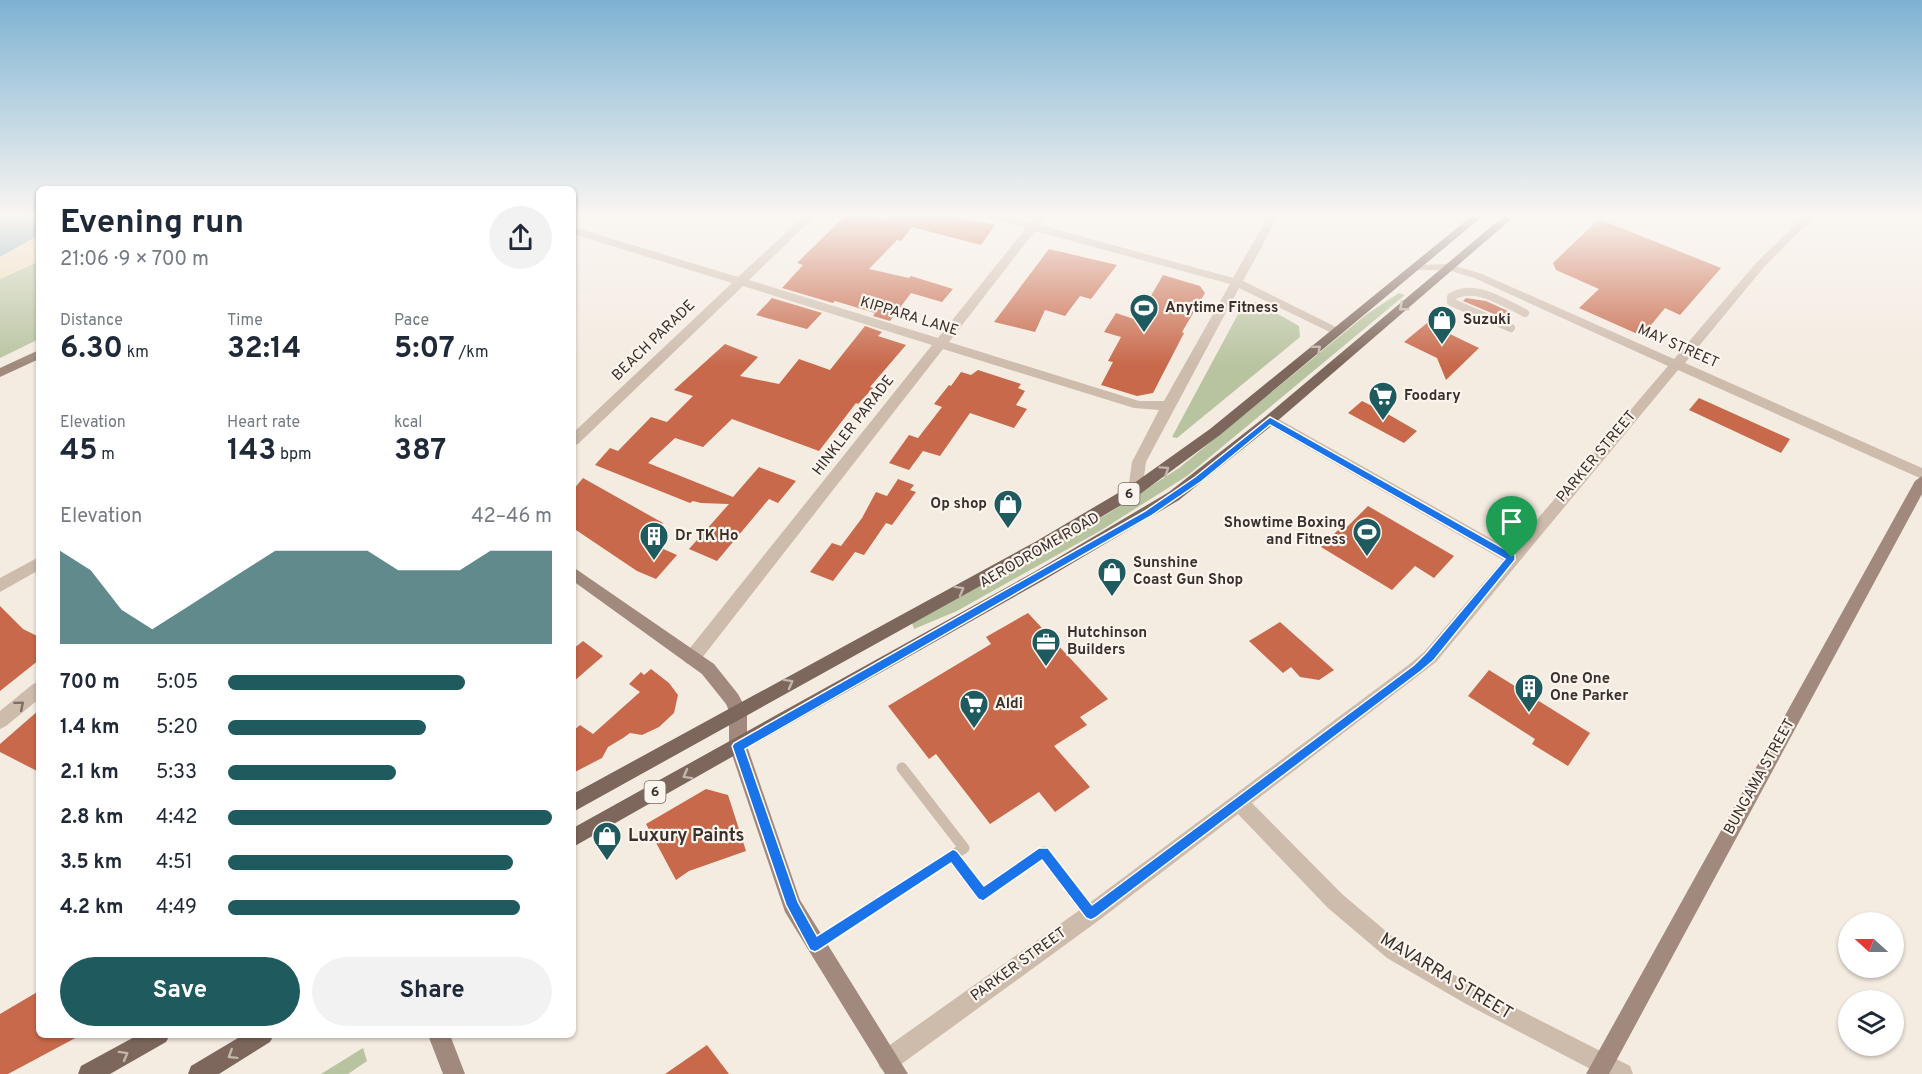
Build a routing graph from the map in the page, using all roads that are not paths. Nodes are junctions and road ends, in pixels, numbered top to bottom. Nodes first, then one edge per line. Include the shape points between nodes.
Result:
1 (686, 265) edge
2 (758, 265) edge
3 (1003, 265) edge
4 (1184, 265) edge
5 (1247, 265) edge
6 (1761, 265) edge
7 (1417, 267) joint
8 (1449, 267) junction
9 (740, 282) junction
10 (1238, 282) junction
11 (1525, 314) dead end
12 (1511, 328) dead end
13 (1338, 331) junction
14 (941, 344) junction
15 (36, 355) edge
16 (1675, 364) junction
17 (0, 373) edge
18 (1169, 406) junction
19 (1270, 420) junction
20 (576, 438) edge
21 (1922, 474) edge
22 (1922, 481) edge
23 (1135, 490) junction
24 (1512, 558) junction
25 (36, 565) edge
26 (576, 575) edge
27 (0, 586) edge
28 (692, 658) junction
29 (36, 691) edge
30 (738, 711) junction
31 (0, 721) edge
32 (738, 746) junction
33 (902, 768) dead end
34 (576, 802) edge
35 (1239, 802) junction
36 (576, 836) edge
37 (953, 855) junction
38 (1091, 914) junction
39 (815, 945) junction
40 (154, 1038) edge
41 (258, 1038) edge
42 (440, 1038) edge
43 (893, 1067) edge
44 (1600, 1069) edge
45 (89, 1074) edge
46 (200, 1074) edge
47 (454, 1074) edge
48 (1622, 1074) edge

1 - 9 street, KIPPARA LANE
2 - 9 street, BEACH PARADE
3 - 14 street, HINKLER PARADE
4 - 10 street
5 - 10 street
6 - 16 street, PARKER STREET
7 - 8 street, MAY STREET
7 - 13 main road, AERODROME ROAD / 6
8 - 16 street, MAY STREET via 1485,279
8 -> 19 main road, AERODROME ROAD / 6
9 - 14 street, KIPPARA LANE
9 - 20 street, BEACH PARADE
10 - 13 street
10 - 18 street
11 - 12 lane via 1471,290 1460,290 1451,297 1455,304
23 -> 13 main road, AERODROME ROAD / 6 via 1215,432
14 - 18 street, KIPPARA LANE via 1139,405
14 - 28 street, HINKLER PARADE
15 - 17 street
16 - 21 street, MAY STREET
16 - 24 street, PARKER STREET
18 - 23 street via 1139,462
19 - 24 street
19 - 32 main road, AERODROME ROAD / 6 via 1198,479 1148,513
22 - 44 street, BUNGAMA STREET
30 -> 23 main road, AERODROME ROAD / 6
24 - 35 street, PARKER STREET via 1418,668
25 - 27 street
26 - 28 street
28 - 30 street via 716,677
31 -> 29 street
30 - 32 street
30 - 34 main road, AERODROME ROAD / 6
32 -> 36 main road, AERODROME ROAD / 6
32 - 39 street via 792,905
33 - 37 lane via 964,848
35 - 38 street, PARKER STREET
35 - 44 street, MAVARRA STREET via 1335,901 1394,951
37 - 38 lane via 983,894 1044,852
37 - 39 lane
38 - 43 street, PARKER STREET
39 - 43 street
45 -> 40 main road
41 -> 46 main road
42 - 47 street
44 - 48 street, MAVARRA STREET

